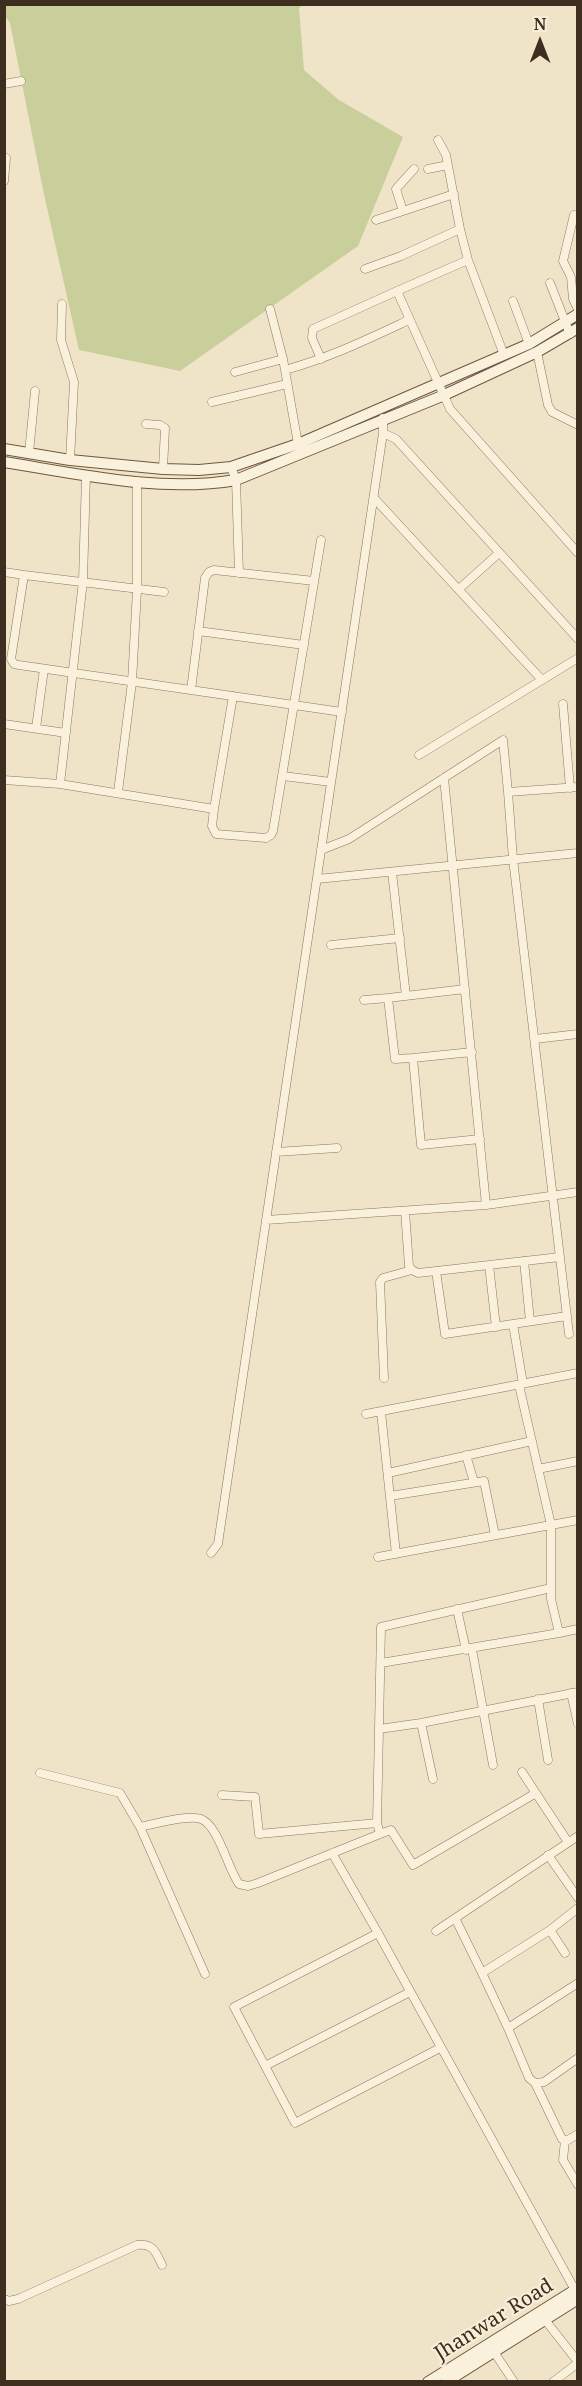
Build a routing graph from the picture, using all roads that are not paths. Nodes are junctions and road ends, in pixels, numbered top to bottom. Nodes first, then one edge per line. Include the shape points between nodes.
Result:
1 (21, 81) dead end
2 (4, 84) edge
3 (438, 140) dead end
4 (6, 158) dead end
5 (448, 165) junction
6 (414, 169) dead end
7 (428, 169) dead end
8 (4, 180) edge
9 (454, 194) junction
10 (403, 211) junction
11 (574, 215) dead end
12 (376, 220) dead end
13 (460, 229) junction
14 (468, 260) junction
15 (365, 269) dead end
16 (550, 283) dead end
17 (397, 291) junction
18 (513, 301) dead end
19 (62, 304) dead end
20 (270, 309) dead end
21 (578, 309) edge
22 (578, 314) edge
23 (409, 320) junction
24 (567, 322) junction
25 (574, 331) edge
26 (533, 348) junction
27 (504, 355) junction
28 (283, 359) junction
29 (321, 359) junction
30 (285, 370) junction
31 (235, 372) dead end
32 (287, 384) junction
33 (437, 384) junction
34 (35, 391) dead end
35 (442, 396) junction
36 (212, 402) dead end
37 (380, 409) junction
38 (146, 424) dead end
39 (578, 425) edge
40 (384, 427) junction
41 (298, 444) junction
42 (4, 449) edge
43 (29, 453) junction
44 (70, 460) junction
45 (4, 462) edge
46 (231, 467) junction
47 (163, 469) junction
48 (86, 475) junction
49 (236, 480) junction
50 (137, 481) junction
51 (374, 498) junction
52 (321, 540) dead end
53 (499, 553) junction
54 (578, 553) edge
55 (4, 572) edge
56 (239, 573) junction
57 (24, 575) junction
58 (83, 581) junction
59 (314, 582) junction
60 (459, 589) junction
61 (137, 590) junction
62 (164, 592) dead end
63 (198, 631) junction
64 (578, 639) edge
65 (304, 645) junction
66 (578, 658) edge
67 (44, 669) junction
68 (72, 672) junction
69 (542, 680) junction
70 (132, 682) junction
71 (191, 690) junction
72 (232, 696) junction
73 (562, 704) dead end
74 (293, 705) junction
75 (342, 712) junction
76 (4, 724) edge
77 (36, 728) junction
78 (66, 733) junction
79 (419, 755) dead end
80 (283, 776) junction
81 (444, 778) junction
82 (4, 780) edge
83 (331, 782) junction
84 (60, 783) junction
85 (574, 788) edge
86 (118, 792) junction
87 (508, 792) junction
88 (214, 808) junction
89 (321, 850) junction
90 (577, 853) edge
91 (513, 859) junction
92 (452, 865) junction
93 (393, 872) junction
94 (317, 879) junction
95 (400, 938) junction
96 (331, 945) dead end
97 (465, 989) junction
98 (406, 996) junction
99 (388, 998) junction
100 (364, 1000) dead end
101 (578, 1034) edge
102 (535, 1039) junction
103 (472, 1052) junction
104 (413, 1058) junction
105 (480, 1139) junction
106 (337, 1148) dead end
107 (276, 1152) junction
108 (578, 1192) edge
109 (553, 1196) junction
110 (486, 1205) junction
111 (405, 1211) junction
112 (266, 1220) junction
113 (560, 1257) junction
114 (524, 1261) junction
115 (489, 1265) junction
116 (412, 1270) junction
117 (436, 1271) junction
118 (567, 1316) junction
119 (530, 1321) junction
120 (513, 1324) junction
121 (495, 1326) junction
122 (569, 1334) dead end
123 (578, 1373) edge
124 (384, 1378) dead end
125 (521, 1384) junction
126 (381, 1412) junction
127 (366, 1414) dead end
128 (532, 1441) junction
129 (466, 1455) junction
130 (578, 1461) edge
131 (538, 1469) junction
132 (388, 1473) junction
133 (474, 1482) junction
134 (390, 1496) junction
135 (578, 1520) edge
136 (551, 1525) junction
137 (495, 1535) junction
138 (211, 1553) dead end
139 (396, 1554) junction
140 (378, 1557) dead end
141 (551, 1588) junction
142 (457, 1609) junction
143 (578, 1629) edge
144 (559, 1633) junction
145 (469, 1649) junction
146 (381, 1663) junction
147 (574, 1692) edge
148 (538, 1700) junction
149 (482, 1710) junction
150 (421, 1723) junction
151 (578, 1724) edge
152 (379, 1729) junction
153 (548, 1760) dead end
154 (493, 1765) dead end
155 (522, 1772) dead end
156 (40, 1773) dead end
157 (433, 1779) dead end
158 (536, 1793) junction
159 (222, 1796) dead end
160 (377, 1823) junction
161 (140, 1827) junction
162 (380, 1834) junction
163 (578, 1836) edge
164 (568, 1842) junction
165 (332, 1853) junction
166 (548, 1855) junction
167 (578, 1898) edge
168 (578, 1908) edge
169 (455, 1918) junction
170 (550, 1930) junction
171 (436, 1931) dead end
172 (378, 1933) junction
173 (565, 1953) dead end
174 (482, 1973) junction
175 (205, 1974) dead end
176 (578, 1983) edge
177 (410, 1992) junction
178 (508, 2028) junction
179 (440, 2048) junction
180 (578, 2058) edge
181 (266, 2066) junction
182 (535, 2084) junction
183 (578, 2134) edge
184 (565, 2140) junction
185 (578, 2185) edge
186 (162, 2265) dead end
187 (577, 2292) edge
188 (4, 2300) edge
189 (542, 2316) junction
190 (494, 2352) junction
191 (578, 2363) edge
192 (428, 2382) edge
193 (446, 2382) edge
194 (514, 2382) edge
195 (553, 2382) edge

1 - 2 street
3 - 5 street
4 - 8 street
5 - 7 street
5 - 9 street
6 - 10 street via 396,189
9 - 10 street
9 - 13 street
10 - 12 street
11 - 21 street via 563,261
13 - 14 street
13 - 15 street
14 - 17 street
14 - 27 street
16 - 24 street
17 - 23 street
17 - 29 street via 313,329 312,338
18 - 26 street
19 - 44 street via 61,340 74,382
20 - 28 street
22 - 24 main road
23 - 29 street
23 - 33 street
24 - 25 street
24 - 26 main road
25 - 26 main road
26 - 27 main road
26 - 35 main road
26 - 39 street via 552,412
27 - 33 main road
28 - 30 street
28 - 31 street
29 - 30 street
30 - 32 street
32 - 36 street
32 - 41 street
33 - 35 street
33 - 37 main road
34 - 43 street
35 - 40 main road
35 - 54 street
37 - 40 street
37 - 41 main road
38 - 47 street via 165,428
40 - 49 main road
40 - 51 street
40 - 53 street
41 - 46 main road
42 - 43 main road
43 - 44 main road
44 - 47 main road
45 - 48 main road
46 - 47 main road
46 - 49 street
48 - 50 main road
48 - 58 street
49 - 50 main road via 201,485
49 - 56 street
50 - 61 street
51 - 60 street
51 - 75 street
52 - 59 street
53 - 60 street
53 - 64 street
55 - 57 street
56 - 59 street
56 - 63 street via 209,572
57 - 58 street
57 - 67 street via 11,659 14,664
58 - 61 street
58 - 68 street
59 - 65 street
60 - 69 street
61 - 62 street
61 - 70 street
63 - 65 street
63 - 71 street
65 - 74 street
66 - 69 street
67 - 68 street
67 - 77 street
68 - 70 street
68 - 78 street
69 - 79 street
70 - 71 street
70 - 86 street
71 - 72 street
72 - 74 street
72 - 88 street
73 - 85 street
74 - 75 street
74 - 80 street
75 - 83 street
76 - 77 street
77 - 78 street
78 - 84 street
80 - 83 street
80 - 88 street via 271,836 216,834 212,826
81 - 87 street via 503,740
81 - 89 street via 350,839
81 - 92 street
82 - 84 street
83 - 89 street
84 - 86 street
85 - 87 street
86 - 88 street
87 - 91 street
89 - 94 street
90 - 91 street
91 - 92 street
91 - 102 street
92 - 93 street
92 - 97 street
93 - 94 street
93 - 95 street
94 - 107 street
95 - 96 street
95 - 98 street
97 - 98 street
97 - 103 street
98 - 99 street
99 - 100 street
99 - 104 street via 395,1059
101 - 102 street
102 - 109 street
103 - 104 street
103 - 105 street
104 - 105 street via 421,1145
105 - 110 street
106 - 107 street
107 - 112 street
108 - 109 street
109 - 110 street
109 - 113 street
110 - 111 street
111 - 112 street
111 - 116 street
112 - 138 street via 218,1544
113 - 114 street
113 - 118 street
114 - 115 street
114 - 119 street
115 - 117 street
115 - 121 street
116 - 117 street
116 - 124 street via 380,1282
117 - 121 street via 446,1334
118 - 119 street
118 - 122 street
119 - 120 street
120 - 121 street
120 - 125 street
123 - 125 street
125 - 126 street
125 - 128 street
126 - 127 street
126 - 132 street
128 - 129 street
128 - 131 street
129 - 132 street
129 - 133 street
130 - 131 street
131 - 136 street
132 - 134 street
133 - 134 street
133 - 137 street via 484,1481
134 - 139 street
135 - 136 street
136 - 137 street
136 - 141 street
137 - 139 street
139 - 140 street
141 - 142 street
141 - 144 street
142 - 145 street
142 - 146 street via 381,1627
143 - 144 street
144 - 145 street
145 - 146 street
145 - 149 street
146 - 152 street
147 - 148 street
147 - 151 street
148 - 149 street
148 - 153 street
149 - 150 street
149 - 154 street
150 - 152 street
150 - 157 street
152 - 160 street
155 - 158 street
156 - 161 street via 120,1793
158 - 162 street via 413,1865 391,1830
158 - 164 street
159 - 160 street via 255,1797 259,1834
160 - 162 street
161 - 165 street via 201,1819 212,1826 239,1884 248,1886
161 - 175 street
162 - 165 street
163 - 164 street
164 - 166 street
165 - 172 street
166 - 167 street
166 - 169 street
168 - 170 street
169 - 171 street
169 - 174 street
170 - 173 street
170 - 174 street
172 - 177 street
172 - 181 street via 234,2007
174 - 178 street
176 - 178 street
177 - 179 street
177 - 181 street
178 - 182 street
179 - 181 street via 295,2124
179 - 187 street
180 - 182 street
182 - 184 street
183 - 184 street
184 - 185 street via 563,2160
186 - 188 street via 153,2247 137,2245 18,2299
187 - 189 main road, Jhanwar Road
189 - 190 main road, Jhanwar Road
189 - 191 street
189 - 192 main road, Jhanwar Road
190 - 193 main road, Jhanwar Road
190 - 194 street
191 - 195 street

